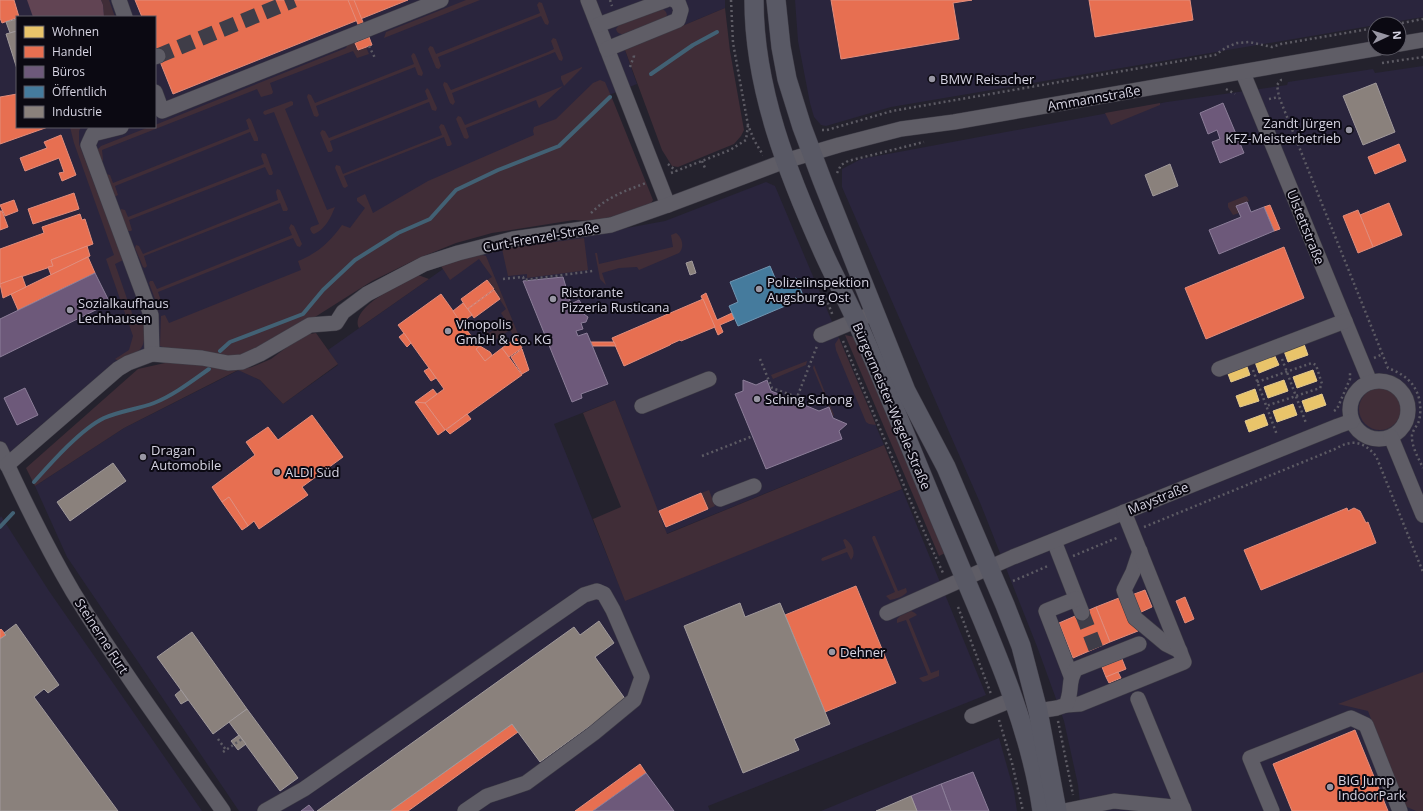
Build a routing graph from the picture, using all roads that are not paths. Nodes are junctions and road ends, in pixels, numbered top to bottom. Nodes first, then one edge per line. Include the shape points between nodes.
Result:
1 (119, 0) edge
2 (441, 0) edge
3 (588, 0) edge
4 (666, 0) edge
5 (674, 0) edge
6 (754, 0) edge
7 (776, 0) edge
8 (126, 16) edge
9 (598, 25) junction
10 (1423, 40) edge
11 (1407, 43) edge
12 (607, 49) junction
13 (1367, 50) edge
14 (1242, 73) junction
15 (156, 97) edge
16 (159, 112) edge
17 (117, 128) edge
18 (812, 153) junction
19 (778, 164) junction
20 (668, 205) junction
21 (874, 313) junction
22 (856, 321) junction
23 (1345, 321) junction
24 (821, 335) road end
25 (152, 354) junction
26 (1219, 369) dead end
27 (710, 379) dead end
28 (1370, 382) junction
29 (642, 406) dead end
30 (1352, 421) junction
31 (1391, 437) junction
32 (0, 449) edge
33 (7, 465) junction
34 (754, 486) dead end
35 (720, 500) dead end
36 (1124, 512) junction
37 (1423, 515) edge
38 (1054, 541) junction
39 (1140, 551) junction
40 (988, 569) junction
41 (957, 582) junction
42 (1076, 599) junction
43 (887, 613) dead end
44 (1082, 613) tunnel mouth
45 (1139, 644) dead end
46 (1180, 651) junction
47 (1071, 676) junction
48 (1014, 699) junction
49 (1138, 699) dead end
50 (1066, 704) junction
51 (1038, 712) junction
52 (972, 716) dead end
53 (1184, 810) edge
54 (223, 811) edge
55 (265, 811) edge
56 (465, 811) edge
57 (1042, 811) edge
58 (1058, 811) edge
59 (1064, 811) edge
60 (1272, 811) edge
61 (1400, 811) edge

1 - 8 street
2 - 16 street
3 - 9 street
4 - 9 street
5 - 12 street via 678,2 681,10 678,20
6 - 19 main road, Bürgermeister-Wegele-Straße via 762,79 776,134
7 - 18 main road, Bürgermeister-Wegele-Straße via 787,79
9 - 12 street
10 - 11 street
12 - 20 street
13 - 14 street, Ammannstraße
14 - 18 street, Ammannstraße via 954,122 902,128
14 - 23 street, Ulstettstraße
15 - 16 street
17 - 25 street via 93,134 88,144 157,312
18 - 19 street, Curt-Frenzel-Straße
18 - 21 main road, Bürgermeister-Wegele-Straße
19 - 20 street, Curt-Frenzel-Straße
19 - 22 main road, Bürgermeister-Wegele-Straße
20 - 25 street, Curt-Frenzel-Straße via 610,225 499,242 424,264 367,294 343,312 336,323 310,325 242,362 228,363
21 - 22 street
21 - 40 main road, Bürgermeister-Wegele-Straße via 906,391 946,467
22 - 24 street
22 - 41 main road, Bürgermeister-Wegele-Straße
23 - 26 street
23 - 28 street, Ulstettstraße
25 - 33 street via 118,369
27 - 29 street
28 - 30 street via 1360,388 1353,398 1350,409
28 - 31 street via 1390,382 1405,394 1409,414 1400,431
30 - 31 street via 1357,429 1369,437
30 - 36 street, Maystraße
31 - 37 street
32 - 33 street, Steinerne Furt
33 - 54 street, Steinerne Furt via 73,591 110,649
34 - 35 street
36 - 38 street, Maystraße
36 - 39 street
38 - 40 street, Maystraße
38 - 42 street
39 - 46 street
39 - 46 street via 1124,590 1135,618 1166,644
40 - 41 street, Maystraße
40 - 51 main road, Bürgermeister-Wegele-Straße via 1021,646
41 - 43 street, Maystraße
41 - 48 main road, Bürgermeister-Wegele-Straße
42 - 44 street
42 - 47 street via 1046,611
45 - 47 street via 1098,654 1076,669
46 - 50 street via 1184,662 1080,704
47 - 50 street
48 - 52 street
48 - 57 main road, Bürgermeister-Wegele-Straße via 1026,735
49 - 53 street
50 - 51 street
51 - 58 main road, Bürgermeister-Wegele-Straße
53 - 59 street via 1114,801
55 - 56 street via 304,789 584,594 597,591 604,594 642,677 634,700 594,734 526,783 487,796
60 - 61 street via 1250,758 1351,718 1366,725

